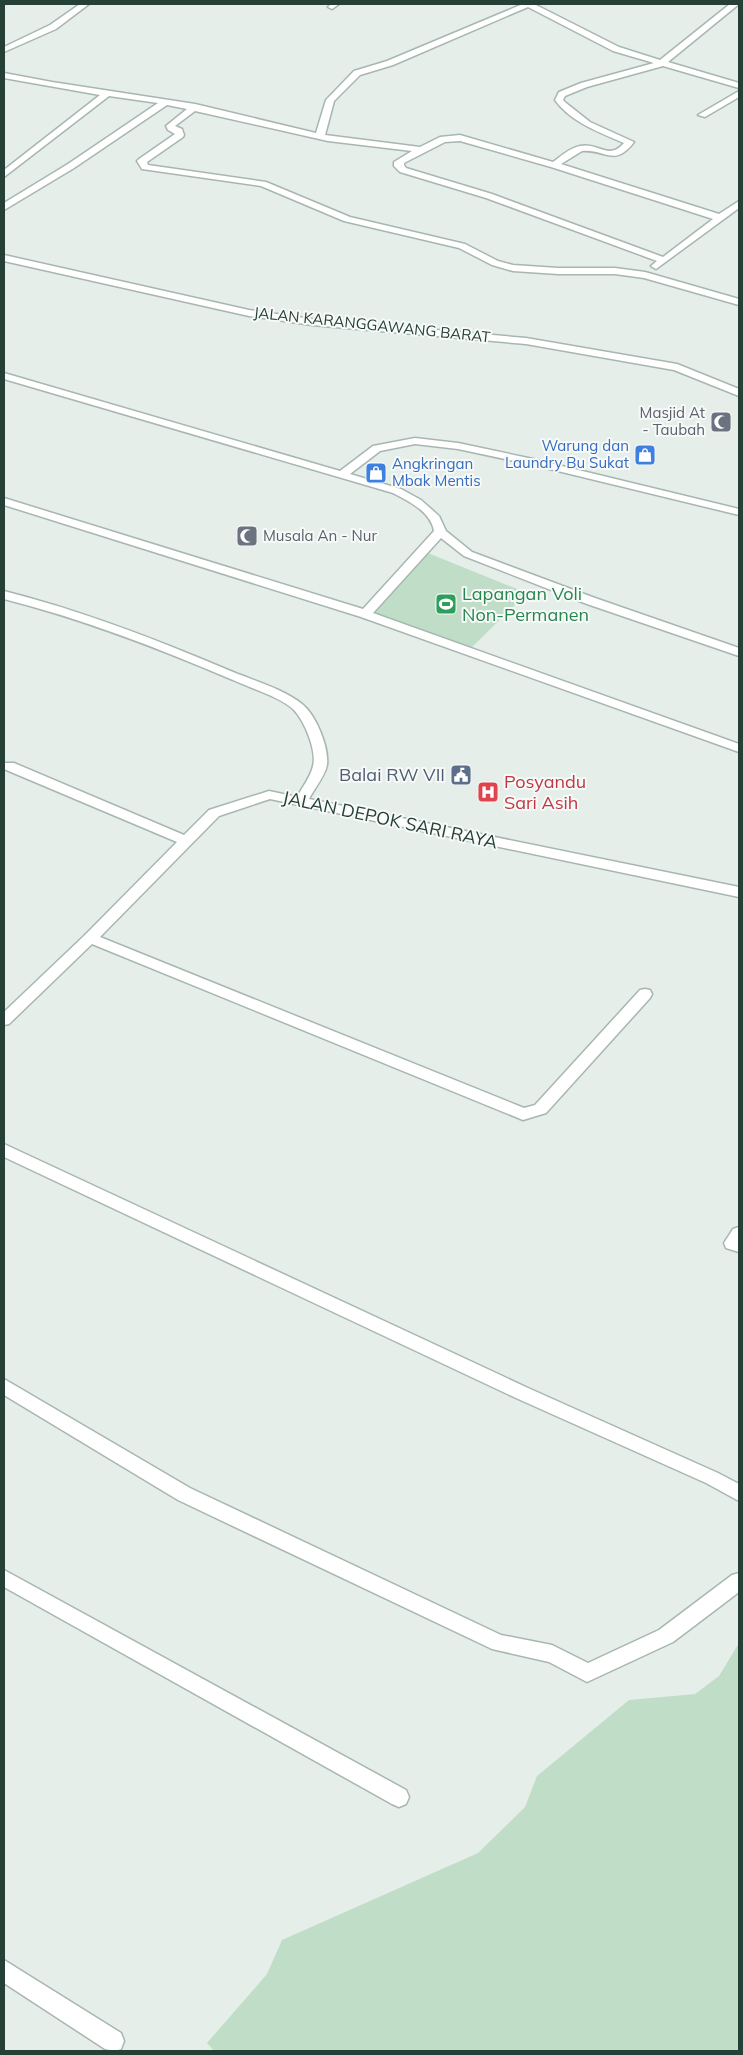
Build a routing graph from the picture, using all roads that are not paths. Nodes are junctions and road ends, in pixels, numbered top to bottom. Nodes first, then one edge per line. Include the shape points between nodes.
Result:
1 (85, 4) edge
2 (528, 4) edge
3 (735, 4) edge
4 (4, 50) edge
5 (660, 64) junction
6 (4, 75) edge
7 (739, 86) edge
8 (107, 93) junction
9 (739, 94) edge
10 (166, 102) junction
11 (195, 108) junction
12 (702, 115) dead end
13 (320, 136) junction
14 (422, 150) junction
15 (554, 164) junction
16 (4, 174) edge
17 (739, 204) edge
18 (4, 207) edge
19 (721, 218) junction
20 (4, 258) edge
21 (663, 260) junction
22 (645, 275) junction
23 (739, 302) edge
24 (4, 376) edge
25 (739, 393) edge
26 (341, 475) junction
27 (4, 501) edge
28 (739, 512) edge
29 (440, 532) junction
30 (4, 595) edge
31 (365, 614) junction
32 (739, 652) edge
33 (739, 748) edge
34 (9, 766) dead end
35 (301, 802) junction
36 (186, 841) junction
37 (739, 892) edge
38 (90, 938) junction
39 (645, 994) dead end
40 (4, 1020) edge
41 (4, 1150) edge
42 (739, 1233) edge
43 (739, 1246) edge
44 (4, 1386) edge
45 (739, 1493) edge
46 (4, 1578) edge
47 (739, 1581) edge
48 (399, 1798) dead end
49 (4, 1972) edge
50 (113, 2041) dead end

1 - 4 street via 53,27
2 - 5 street via 616,50
2 - 13 street via 390,63 357,73 330,100
3 - 5 street
5 - 7 street
5 - 15 street via 584,85 560,96 563,105 587,124 630,142 612,154 578,149
6 - 8 street
8 - 10 street
8 - 16 street
9 - 12 street
10 - 11 street
10 - 18 street
11 - 13 street
11 - 22 street via 170,126 180,135 142,161 145,167 263,184 348,219 462,246 495,263 513,268
13 - 14 street
14 - 15 street via 454,137
14 - 21 street via 399,162 399,166
15 - 19 street
17 - 19 street
19 - 21 street
20 - 25 street, JALAN KARANGGAWANG BARAT via 249,313 312,322 526,341 609,355 677,368
21 - 22 street
22 - 23 street
24 - 26 street
26 - 28 street via 377,448 415,441 458,446 533,462
26 - 29 street via 405,494 432,515
27 - 31 street
29 - 31 street
29 - 32 street via 468,554
30 - 35 street via 156,643 298,707 318,742 320,766
31 - 33 street
34 - 36 street
35 - 36 street, JALAN DEPOK SARI RAYA via 269,795 214,813
35 - 37 street, JALAN DEPOK SARI RAYA
36 - 38 street, JALAN DEPOK SARI RAYA
38 - 39 street via 523,1114 540,1109
38 - 40 street, JALAN DEPOK SARI RAYA
41 - 45 street
42 - 43 street via 732,1243
44 - 47 street via 184,1494 499,1643 552,1654 587,1673 666,1636
46 - 48 street
49 - 50 street

